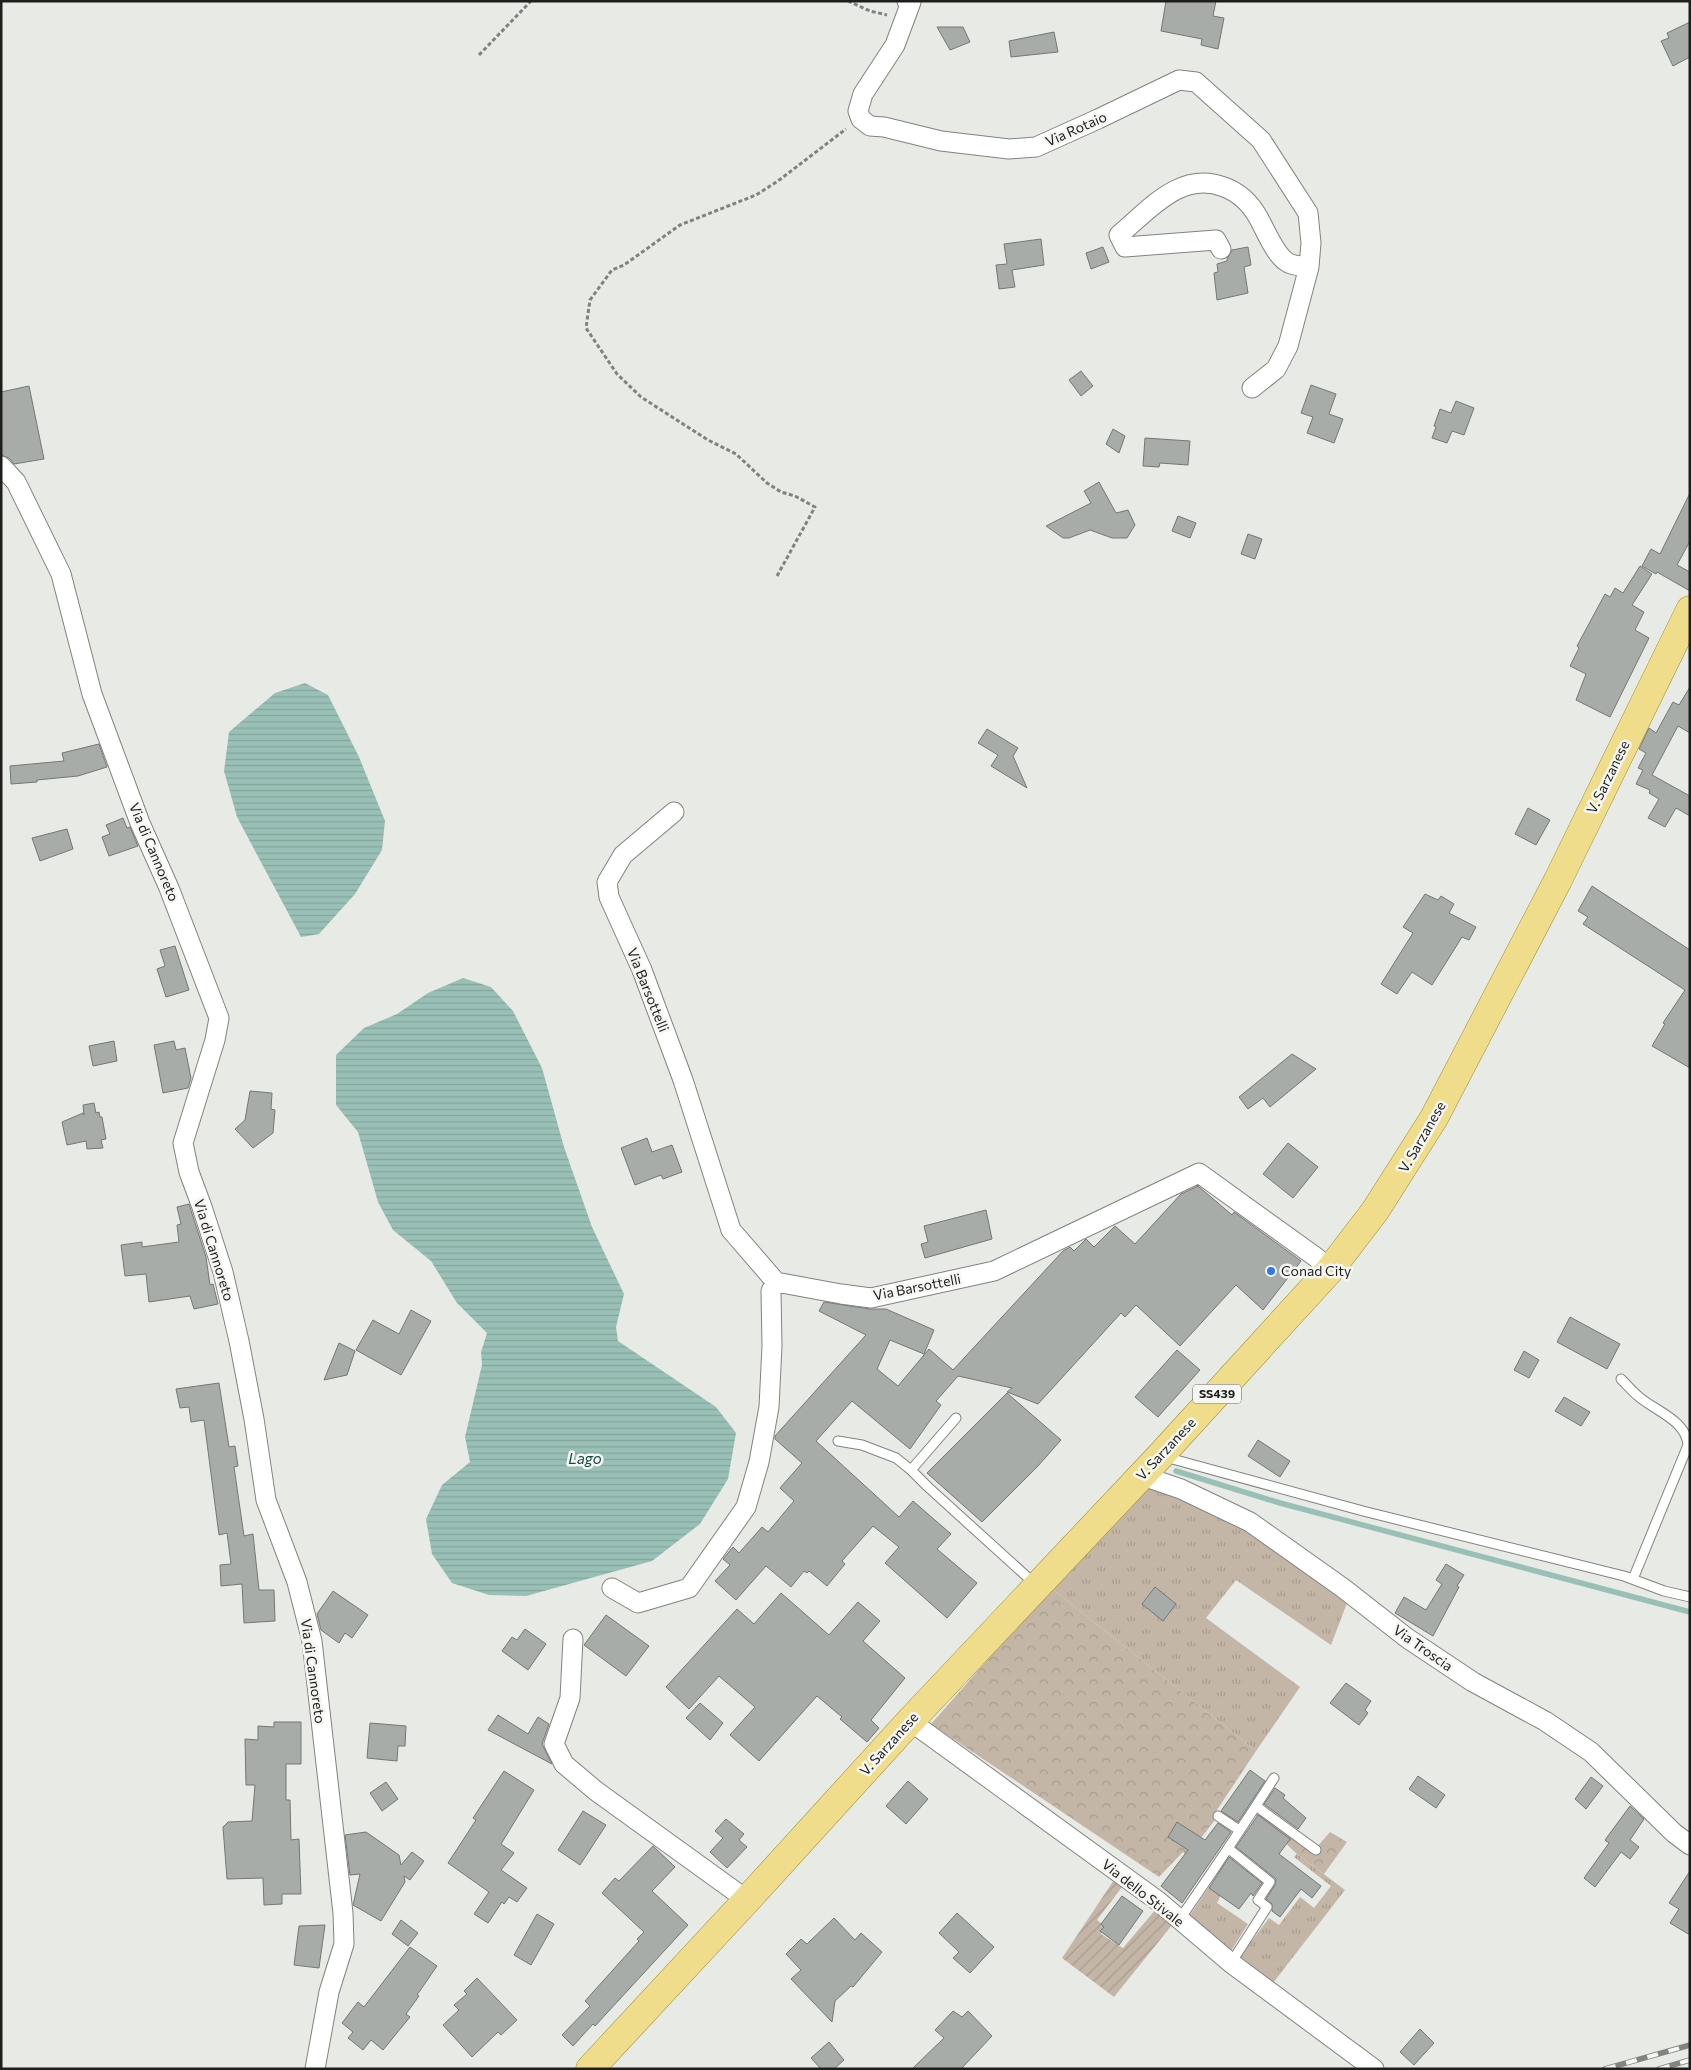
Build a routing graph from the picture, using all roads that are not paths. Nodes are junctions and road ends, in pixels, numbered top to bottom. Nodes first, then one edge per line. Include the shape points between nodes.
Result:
1 (907, 1) edge
2 (1221, 249) dead end
3 (1309, 267) junction
4 (1252, 388) dead end
5 (1, 466) edge
6 (1690, 610) edge
7 (674, 812) dead end
8 (1329, 1271) junction
9 (776, 1282) junction
10 (1621, 1379) dead end
11 (956, 1418) dead end
12 (838, 1441) dead end
13 (1160, 1456) junction
14 (911, 1470) junction
15 (1140, 1475) junction
16 (1633, 1579) junction
17 (1038, 1586) junction
18 (612, 1588) dead end
19 (1690, 1597) edge
20 (573, 1639) dead end
21 (910, 1721) junction
22 (1274, 1778) dead end
23 (1256, 1806) junction
24 (1218, 1816) dead end
25 (1239, 1830) junction
26 (1690, 1845) edge
27 (1228, 1849) junction
28 (1316, 1850) dead end
29 (747, 1900) junction
30 (1179, 1920) junction
31 (1231, 1963) junction
32 (315, 2069) edge
33 (590, 2069) edge
34 (1374, 2069) edge

1 - 3 street, Via Rotaio via 912,2 895,45 863,94 858,111 861,119 870,126 1009,149 1036,147 1179,80 1196,82 1261,140 1308,212 1312,243
2 - 3 street via 1216,240 1125,247 1119,235 1169,193 1189,184 1211,182 1237,192 1257,214 1274,247 1286,262
3 - 4 street, Via Rotaio via 1288,346 1276,368
5 - 32 street, Via di Cannoreto via 16,482 61,574 92,694 219,1018 183,1143 229,1298 254,1419 266,1500 297,1582 312,1641 344,1944 329,1992
6 - 8 main road, V. Sarzanese / SS439 via 1558,880 1434,1118 1375,1211
7 - 9 street, Via Barsottelli via 623,855 607,882 609,897 642,970 683,1080 731,1230
8 - 9 street, Via Barsottelli via 1317,1258 1199,1173 994,1271 871,1298
8 - 13 main road, V. Sarzanese / SS439
9 - 18 street via 771,1292 769,1407 759,1462 746,1507 689,1588 638,1603
10 - 16 lane via 1638,1396 1682,1427 1688,1445
11 - 14 lane
12 - 14 lane via 862,1445 896,1458
13 - 15 main road, V. Sarzanese / SS439
13 - 16 lane via 1363,1512
14 - 17 lane
15 - 17 main road, V. Sarzanese / SS439
15 - 26 street, Via Troscia via 1181,1489 1250,1522 1407,1638 1473,1682 1545,1721 1591,1752
16 - 19 lane
17 - 21 main road, V. Sarzanese / SS439
20 - 29 street via 570,1698 554,1744 564,1764 596,1791
21 - 29 main road, V. Sarzanese / SS439
21 - 30 street, Via dello Stivale via 1158,1901
22 - 23 lane
23 - 25 lane
23 - 28 lane
24 - 25 lane
25 - 27 lane
27 - 30 lane
27 - 31 lane via 1270,1882 1258,1900 1268,1907
29 - 33 main road, V. Sarzanese / SS439
30 - 31 street, Via dello Stivale
31 - 34 street, Via dello Stivale

